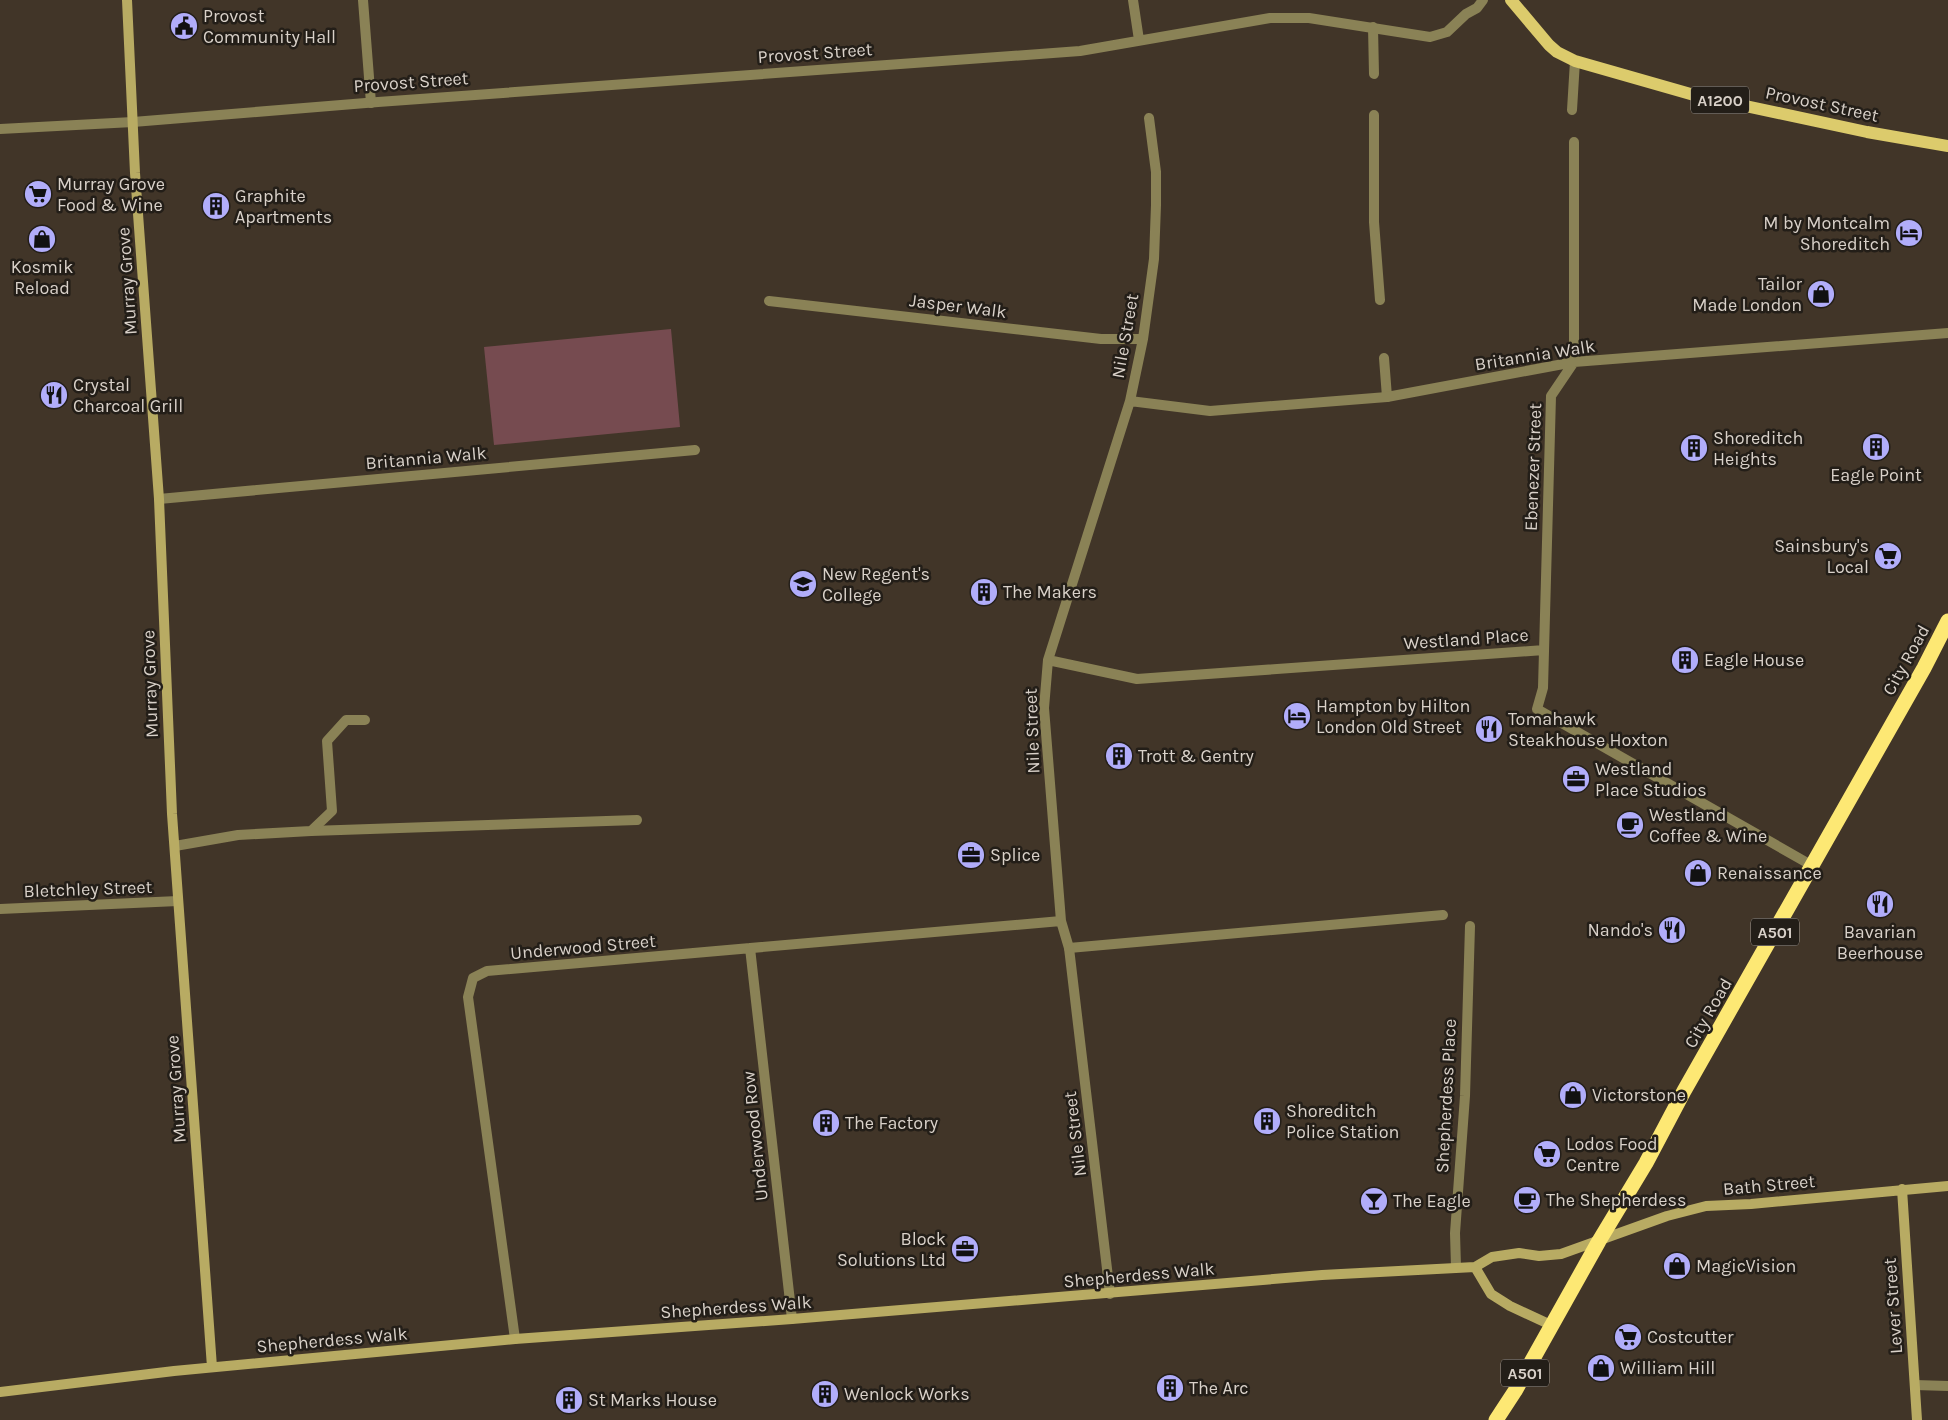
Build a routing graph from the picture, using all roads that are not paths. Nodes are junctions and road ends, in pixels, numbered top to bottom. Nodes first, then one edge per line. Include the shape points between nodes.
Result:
1 (127, 0) edge
2 (363, 0) edge
3 (1133, 0) edge
4 (1483, 0) edge
5 (1511, 0) edge
6 (1373, 27) junction
7 (1139, 40) junction
8 (1575, 61) junction
9 (1374, 74) dead end
10 (371, 103) junction
11 (1572, 110) dead end
12 (1374, 115) dead end
13 (1149, 118) dead end
14 (133, 122) junction
15 (0, 129) edge
16 (1574, 142) dead end
17 (1948, 146) edge
18 (1380, 300) dead end
19 (769, 301) dead end
20 (1948, 333) edge
21 (1143, 339) junction
22 (1384, 358) dead end
23 (1574, 362) junction
24 (1387, 397) junction
25 (1130, 400) junction
26 (696, 450) dead end
27 (159, 499) junction
28 (1948, 621) edge
29 (1544, 650) junction
30 (1048, 660) junction
31 (365, 720) dead end
32 (636, 820) dead end
33 (311, 831) junction
34 (175, 846) junction
35 (1811, 865) junction
36 (178, 902) junction
37 (0, 909) edge
38 (1444, 915) dead end
39 (1061, 921) junction
40 (1470, 926) dead end
41 (750, 948) junction
42 (1069, 948) junction
43 (1948, 1186) edge
44 (1902, 1189) junction
45 (1599, 1242) junction
46 (1456, 1267) junction
47 (1475, 1267) junction
48 (1110, 1294) junction
49 (792, 1319) junction
50 (1551, 1325) junction
51 (515, 1339) junction
52 (212, 1367) junction
53 (1915, 1385) junction
54 (1948, 1386) edge
55 (0, 1392) edge
56 (1496, 1420) edge
57 (1916, 1420) edge

1 - 14 main road, Murray Grove
2 - 10 street
3 - 7 street
4 - 6 street, Provost Street via 1447,32 1430,37
5 - 8 main road, A1200 via 1548,45
6 - 7 street, Provost Street via 1309,18 1270,18
6 - 9 street
7 - 10 street, Provost Street via 1080,51
8 - 11 street
8 - 17 main road, Provost Street / A1200 via 1694,95
10 - 14 street, Provost Street
12 - 18 street via 1374,222
13 - 21 street, Nile Street via 1156,172 1156,205 1154,259
14 - 15 street, Provost Street
14 - 27 main road, Murray Grove
16 - 23 street
19 - 21 street, Jasper Walk via 1101,339
20 - 23 street, Britannia Walk
21 - 25 street, Nile Street
22 - 24 street
23 - 24 street, Britannia Walk
23 - 29 street, Ebenezer Street via 1551,396
24 - 25 street, Britannia Walk via 1210,411
25 - 30 street, Nile Street
26 - 27 street, Britannia Walk
27 - 34 main road, Murray Grove
28 - 35 highway, City Road / A501
29 - 30 street, Westland Place via 1137,679
29 - 35 street, Westland Place via 1543,688 1537,709
30 - 39 street, Nile Street via 1044,708
31 - 33 street via 346,720 327,741 332,811
32 - 33 street
33 - 34 street via 238,835
34 - 36 main road, Murray Grove
35 - 45 highway, City Road / A501
36 - 37 street, Bletchley Street
36 - 52 main road, Murray Grove
38 - 42 street
39 - 41 street, Underwood Street
39 - 42 street, Nile Street
40 - 46 street, Shepherdess Place
41 - 49 street, Underwood Row
41 - 51 street, Underwood Street via 487,971 473,978 468,997
42 - 48 street, Nile Street
43 - 44 main road, Bath Street
44 - 45 main road, Bath Street via 1706,1206 1667,1216
44 - 53 main road, Lever Street
45 - 47 main road, Shepherdess Walk via 1560,1254 1539,1256 1518,1252 1492,1257
45 - 50 highway, City Road / A501
46 - 47 main road, Shepherdess Walk
46 - 48 main road, Shepherdess Walk
47 - 50 main road via 1491,1294
48 - 49 main road, Shepherdess Walk
49 - 51 main road, Shepherdess Walk
50 - 56 highway, City Road / A501
51 - 52 main road, Shepherdess Walk
52 - 55 main road, Shepherdess Walk
53 - 54 street
53 - 57 main road, Lever Street

